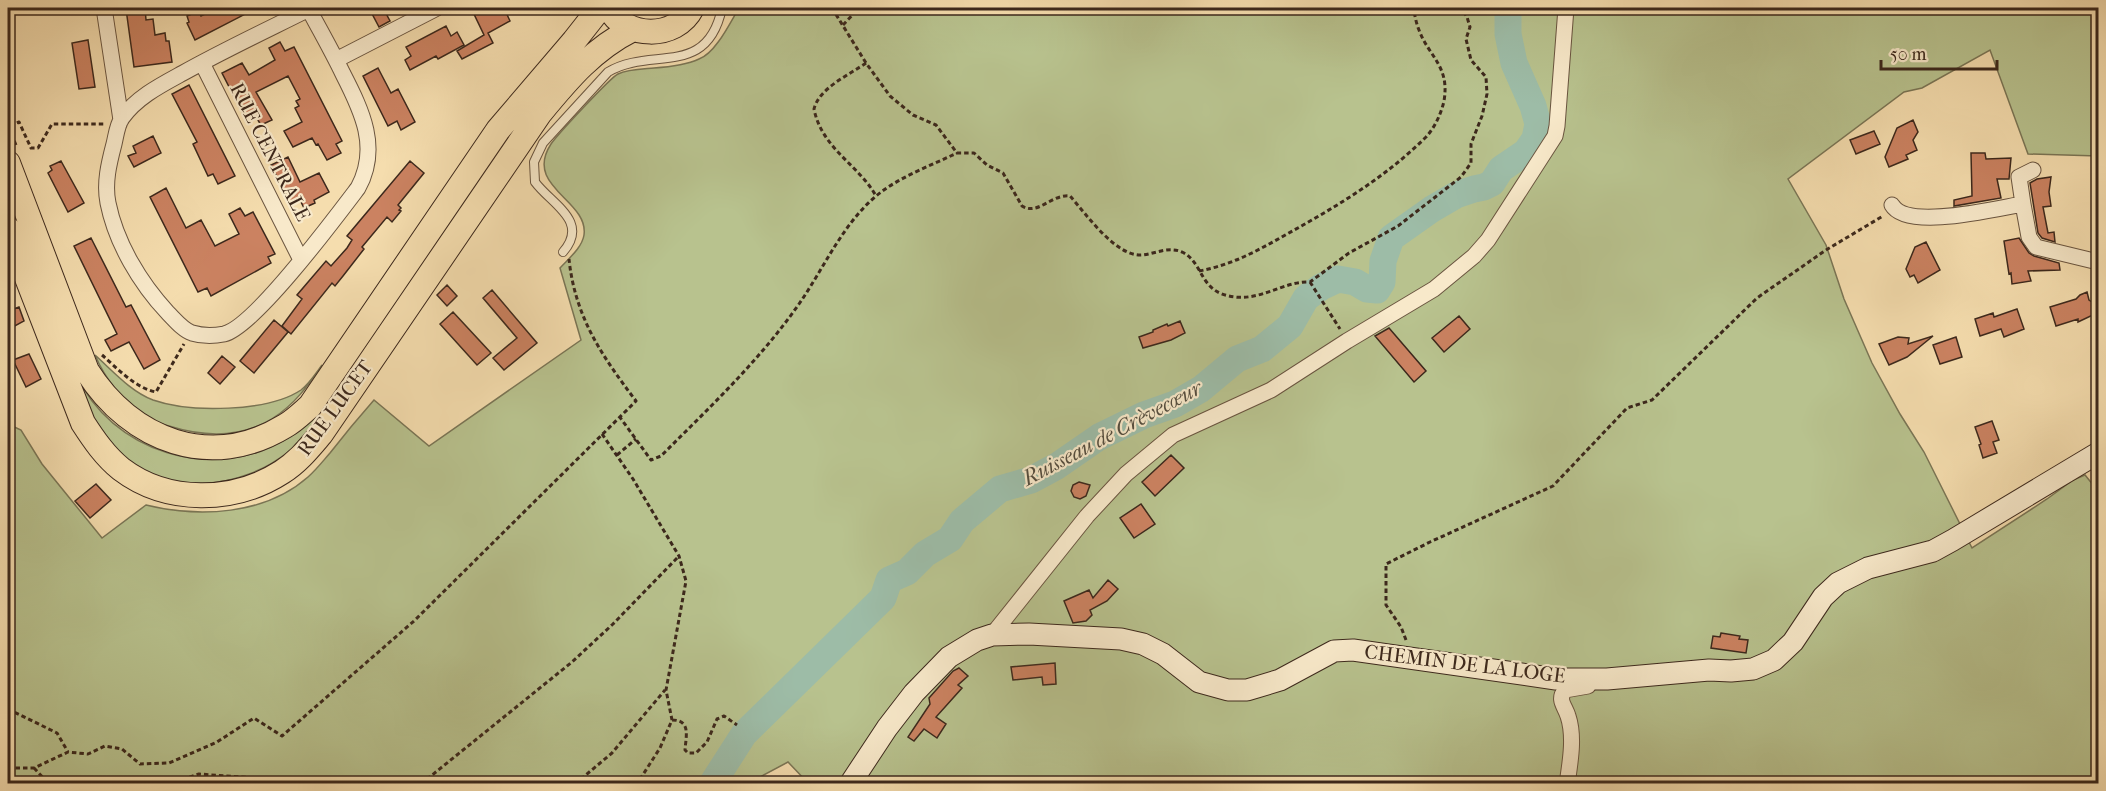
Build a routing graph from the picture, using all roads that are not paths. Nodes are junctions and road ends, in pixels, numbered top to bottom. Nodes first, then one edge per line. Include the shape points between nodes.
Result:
1 (104, 8) edge
2 (308, 8) edge
3 (437, 8) edge
4 (600, 8) edge
5 (609, 8) edge
6 (692, 8) edge
7 (722, 8) edge
8 (1566, 8) edge
9 (633, 29) junction
10 (336, 60) junction
11 (202, 63) junction
12 (120, 122) junction
13 (8, 164) edge
14 (2033, 170) dead end
15 (2023, 204) junction
16 (1894, 208) road end
17 (8, 230) edge
18 (563, 252) dead end
19 (302, 261) junction
20 (2098, 262) edge
21 (2098, 453) edge
22 (992, 635) junction
23 (1607, 679) junction
24 (850, 783) edge
25 (1567, 783) edge

1 - 12 street
2 - 10 street
2 - 11 street
3 - 10 street
4 - 13 main road, RUE LUCET via 498,130 310,406 287,425 244,444 187,446 158,437 129,420 98,388 87,371
5 - 9 main road
6 - 9 main road via 679,23 664,30
7 - 18 lane via 716,28 697,49 678,57 628,63 608,72 543,142 534,162 535,182 571,222 573,231
8 - 22 street via 1555,136 1474,256 1434,289 1271,390 1173,435 1126,474 1087,516
9 - 17 main road, RUE LUCET via 596,52 540,112 321,434 283,471 247,489 202,496 160,490 121,468 102,450 83,423 66,384
10 - 19 street via 361,109 369,156 358,188
11 - 12 street via 139,100
11 - 19 street, RUE CENTRALE
12 - 19 street via 107,183 115,226 151,295 191,333 226,334 246,321
14 - 15 street via 2019,177
15 - 16 street via 1926,218
15 - 20 street via 2029,237 2036,247
21 - 23 street, CHEMIN DE LA LOGE via 1933,550 1851,575 1823,597 1793,642 1765,665 1746,671 1709,670
22 - 23 street, CHEMIN DE LA LOGE via 1121,639 1143,644 1199,682 1228,690 1247,690 1280,681 1334,651 1353,650 1556,679
22 - 24 street, CHEMIN DE LA LOGE via 949,657 888,728
23 - 25 street via 1561,694 1571,727

